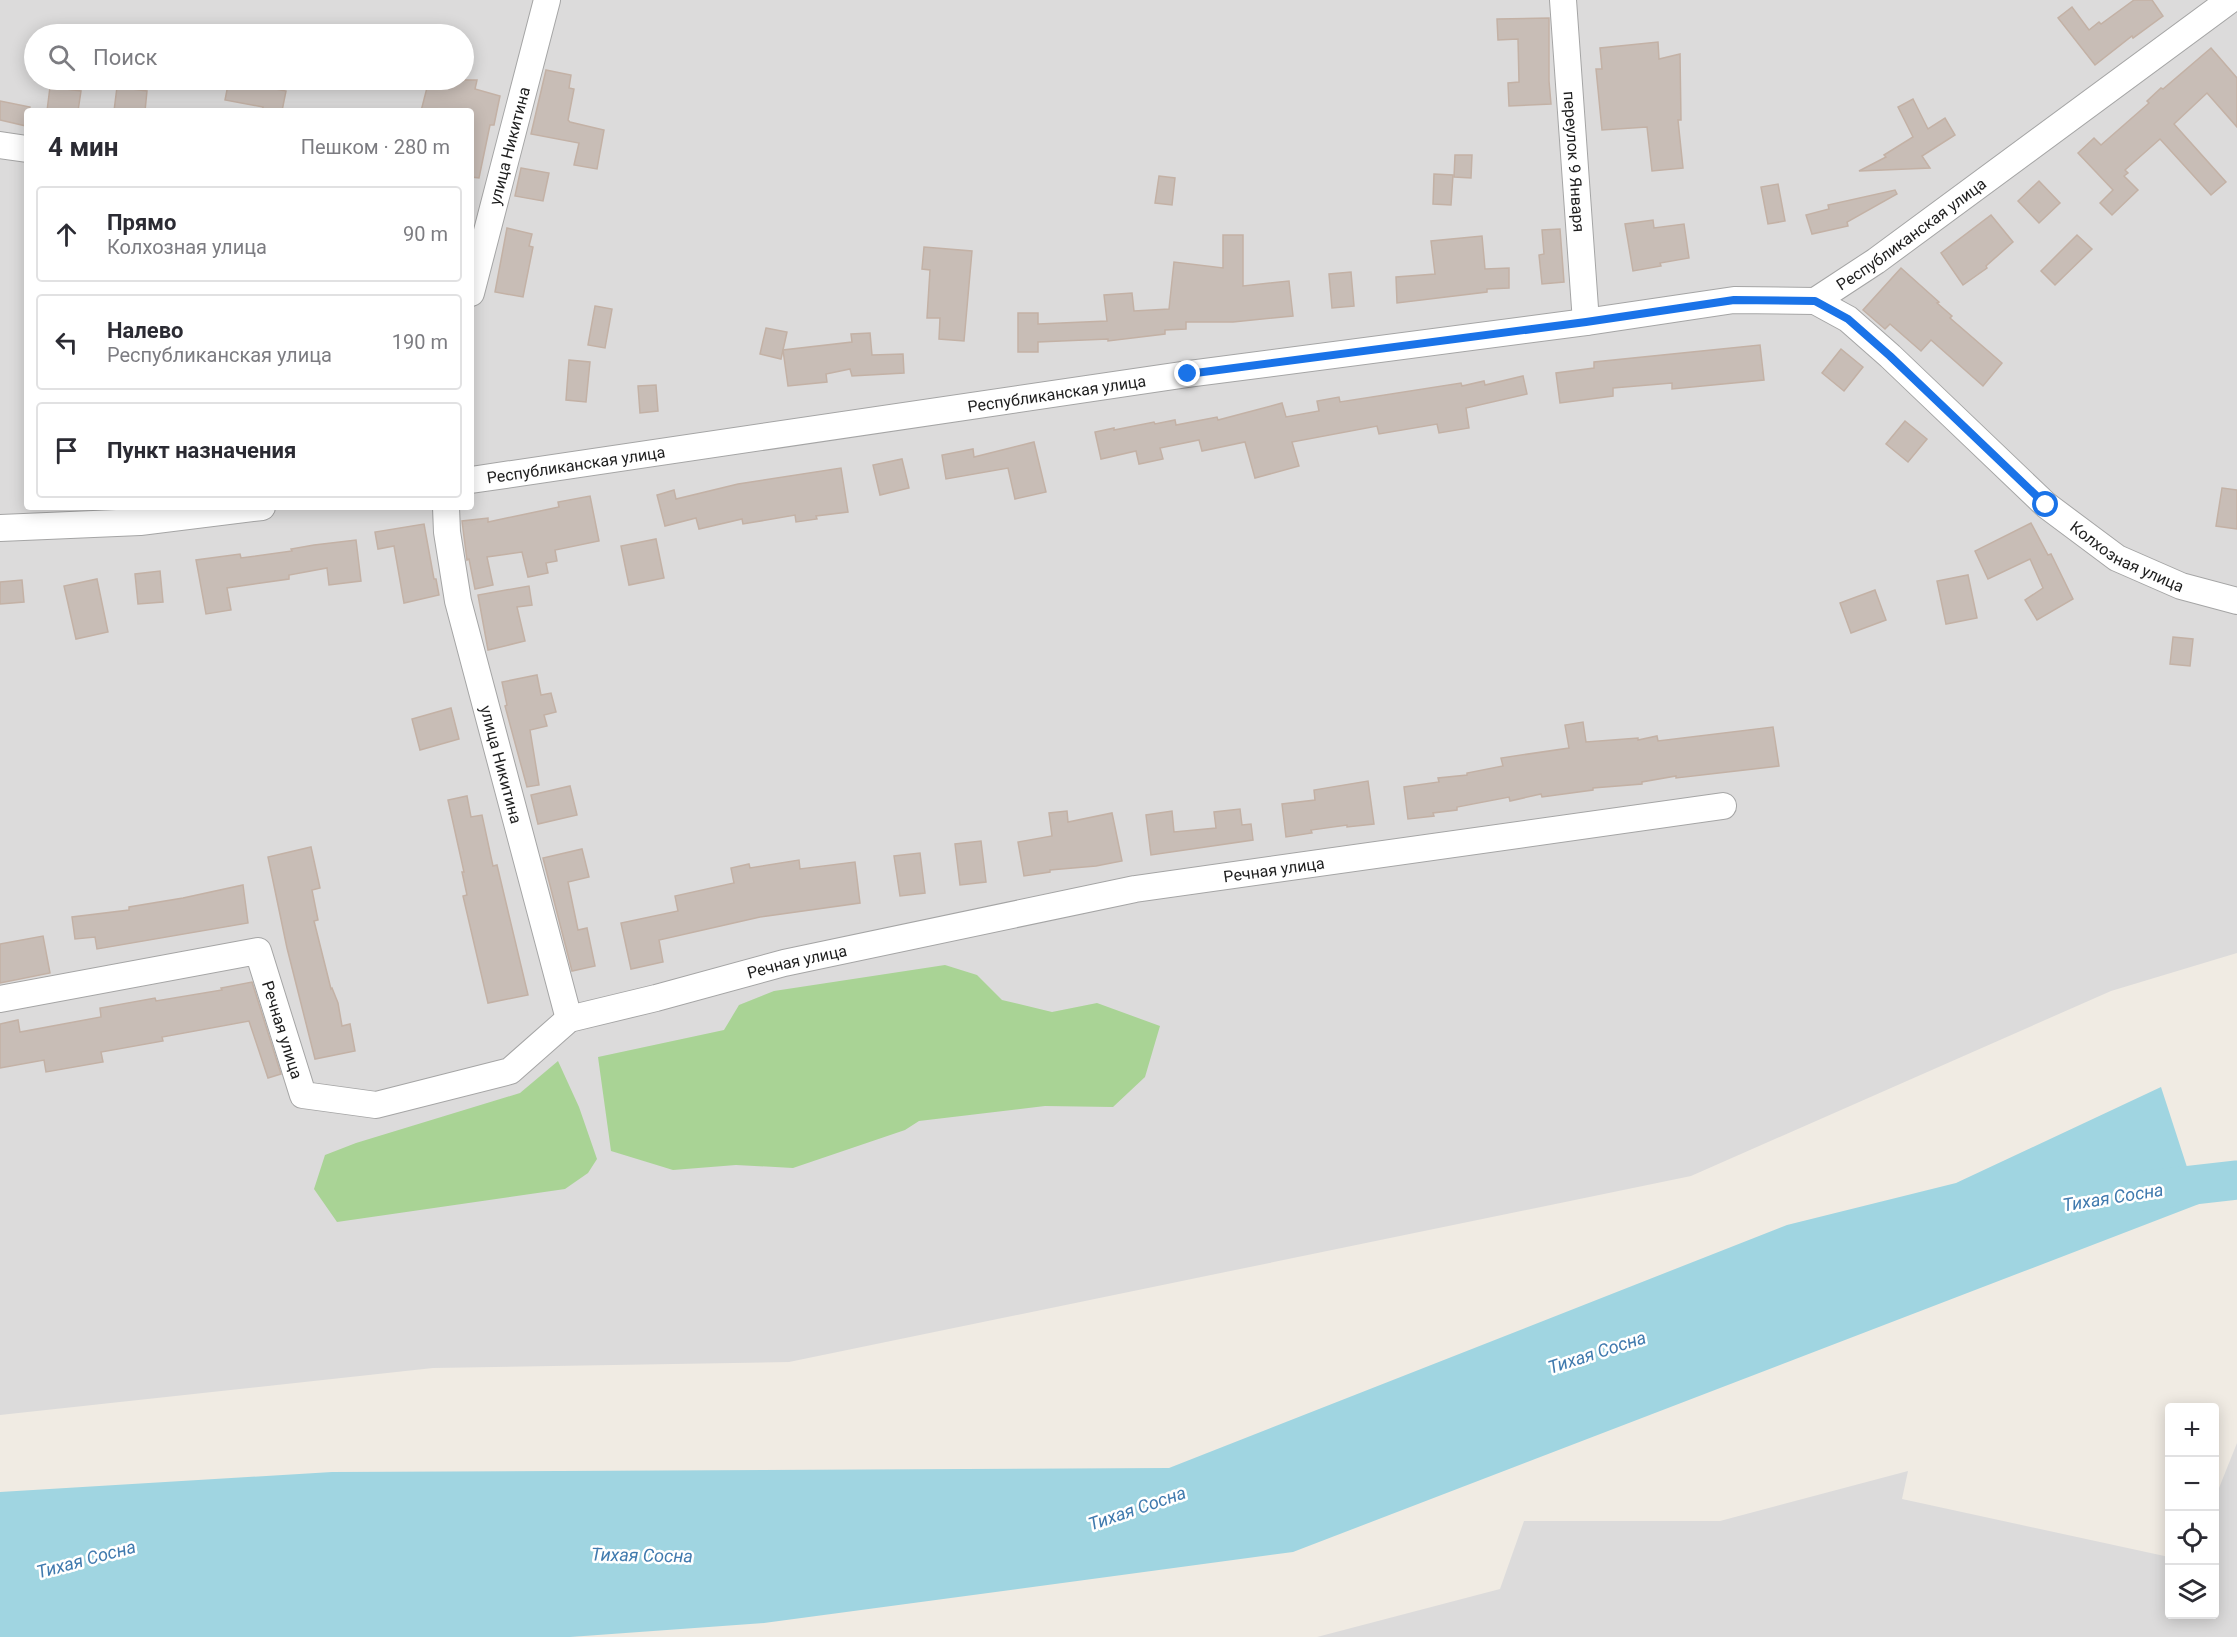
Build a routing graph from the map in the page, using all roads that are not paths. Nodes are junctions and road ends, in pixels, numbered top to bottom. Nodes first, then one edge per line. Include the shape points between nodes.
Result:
1 (547, 0) edge
2 (1563, 0) edge
3 (2230, 0) edge
4 (0, 145) edge
5 (24, 148) edge
6 (478, 232) edge
7 (474, 267) edge
8 (1815, 301) junction
9 (1586, 322) junction
10 (474, 480) edge
11 (238, 510) edge
12 (446, 510) edge
13 (0, 528) edge
14 (2237, 601) edge
15 (1723, 806) dead end
16 (0, 999) edge
17 (569, 1019) junction

1 - 6 street, улица Никитина
2 - 9 street, переулок 9 Января
3 - 8 street, Республиканская улица via 1876,261
4 - 5 street
6 - 7 street, улица Никитина
8 - 9 street, Республиканская улица via 1734,300
8 - 14 street, Колхозная улица via 1848,319 2046,505 2117,558 2181,586
9 - 10 street, Республиканская улица via 1165,377
11 - 13 street via 140,522
12 - 17 street, улица Никитина via 458,601
15 - 17 street, Речная улица via 1136,889 784,963
16 - 17 street, Речная улица via 258,951 303,1095 376,1105 510,1071

